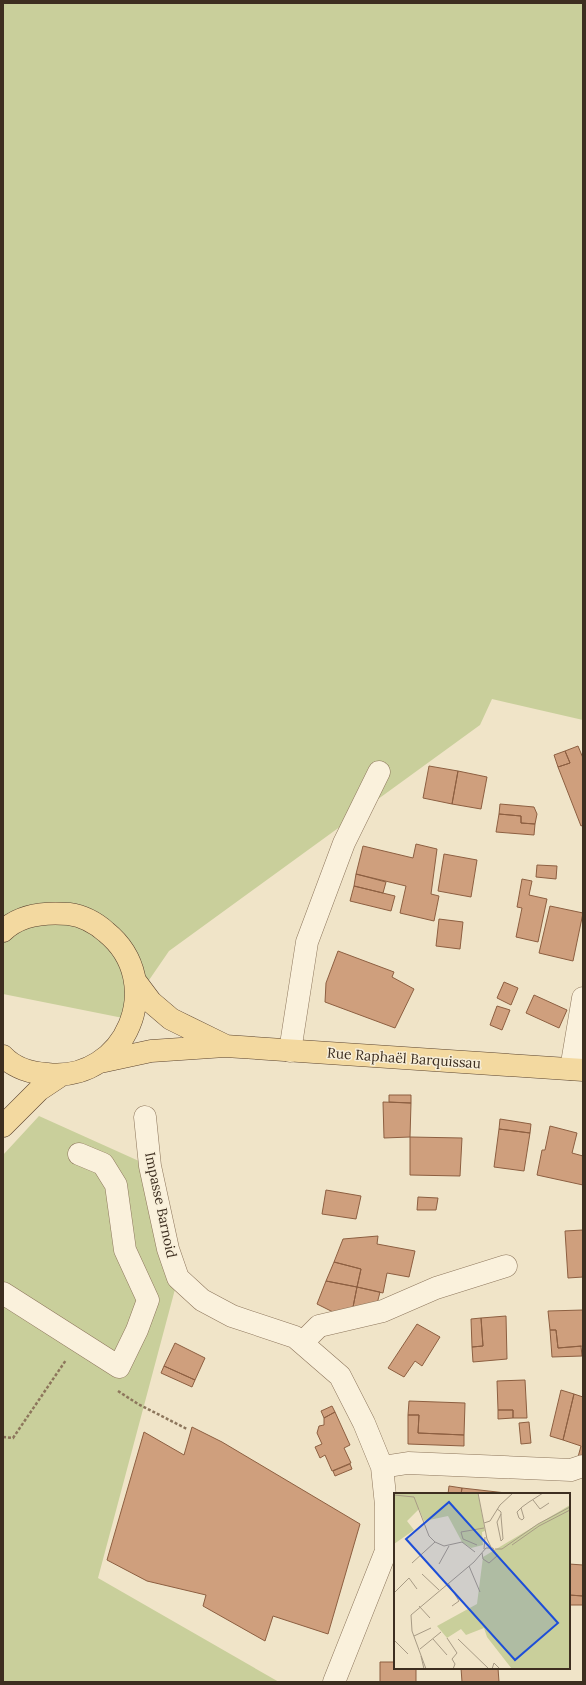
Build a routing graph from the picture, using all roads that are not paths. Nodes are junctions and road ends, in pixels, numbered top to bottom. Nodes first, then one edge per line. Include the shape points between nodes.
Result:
1 (380, 772) dead end
2 (4, 929) edge
3 (136, 982) junction
4 (583, 998) edge
5 (225, 1046) junction
6 (290, 1051) junction
7 (3, 1056) edge
8 (100, 1062) junction
9 (577, 1069) edge
10 (60, 1076) junction
11 (145, 1117) dead end
12 (3, 1126) edge
13 (79, 1154) dead end
14 (506, 1266) dead end
15 (3, 1293) edge
16 (302, 1343) junction
17 (583, 1466) edge
18 (382, 1467) junction
19 (334, 1682) edge

1 - 6 street via 344,843 307,942
2 - 3 main road via 26,917 50,912 80,917 96,924 115,939 129,959
3 - 5 main road, Rue Raphaël Barquissau via 151,1002 171,1019
3 - 8 main road via 136,1005 129,1028 117,1047
4 - 9 street
5 - 6 main road, Rue Raphaël Barquissau
5 - 8 main road, Rue Raphaël Barquissau via 151,1051
6 - 9 main road, Rue Raphaël Barquissau
7 - 10 main road via 33,1073
8 - 10 main road via 81,1072
10 - 12 main road via 39,1090
11 - 16 street, Impasse Barnoid via 150,1166 168,1248 178,1278 202,1300 232,1316 295,1337
13 - 15 street via 103,1164 116,1185 125,1250 148,1300 120,1367
14 - 16 street via 436,1288 383,1311 319,1326
16 - 18 street, Impasse Barnoid via 340,1376 364,1423
17 - 18 street via 572,1470 408,1463
18 - 19 street, Impasse Barnoid via 386,1505 386,1550

